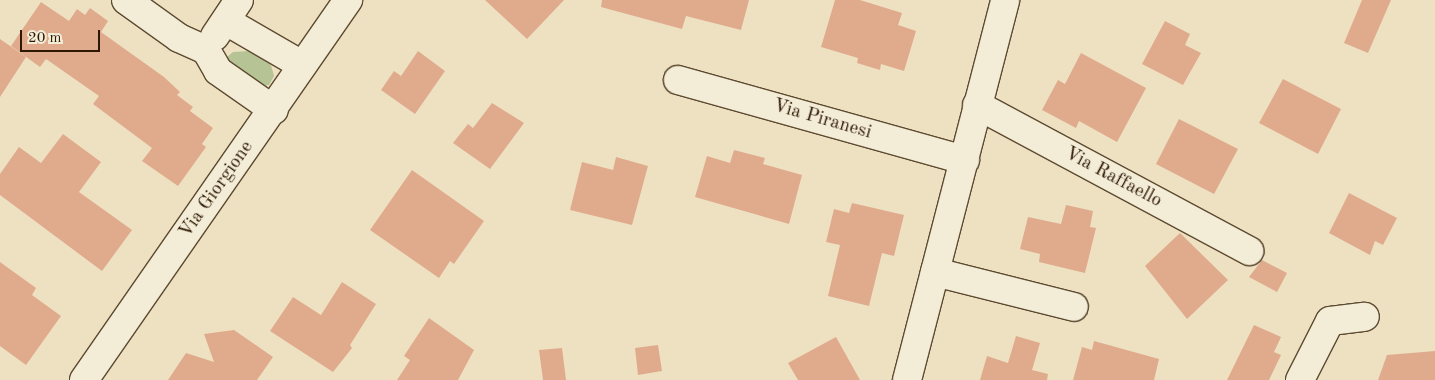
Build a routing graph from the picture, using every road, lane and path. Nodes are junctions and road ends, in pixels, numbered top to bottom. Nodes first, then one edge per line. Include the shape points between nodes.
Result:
1 (126, 0) edge
2 (348, 0) edge
3 (1005, 0) edge
4 (233, 10) edge
5 (206, 50) junction
6 (302, 64) junction
7 (678, 80) dead end
8 (977, 105) junction
9 (274, 110) junction
10 (965, 160) junction
11 (1249, 251) dead end
12 (935, 272) junction
13 (1074, 307) dead end
14 (1365, 317) dead end
15 (84, 380) edge
16 (907, 380) edge
17 (1300, 380) edge

1 - 5 street via 179,38
2 - 6 street, Via Giorgione
3 - 8 street
4 - 5 street
4 - 6 street
5 - 9 street via 218,71
6 - 9 street, Via Giorgione
7 - 10 street, Via Piranesi
8 - 10 street
8 - 11 street, Via Raffaello
9 - 15 street, Via Giorgione
10 - 12 street
12 - 13 street
12 - 16 street
14 - 17 street via 1330,321

